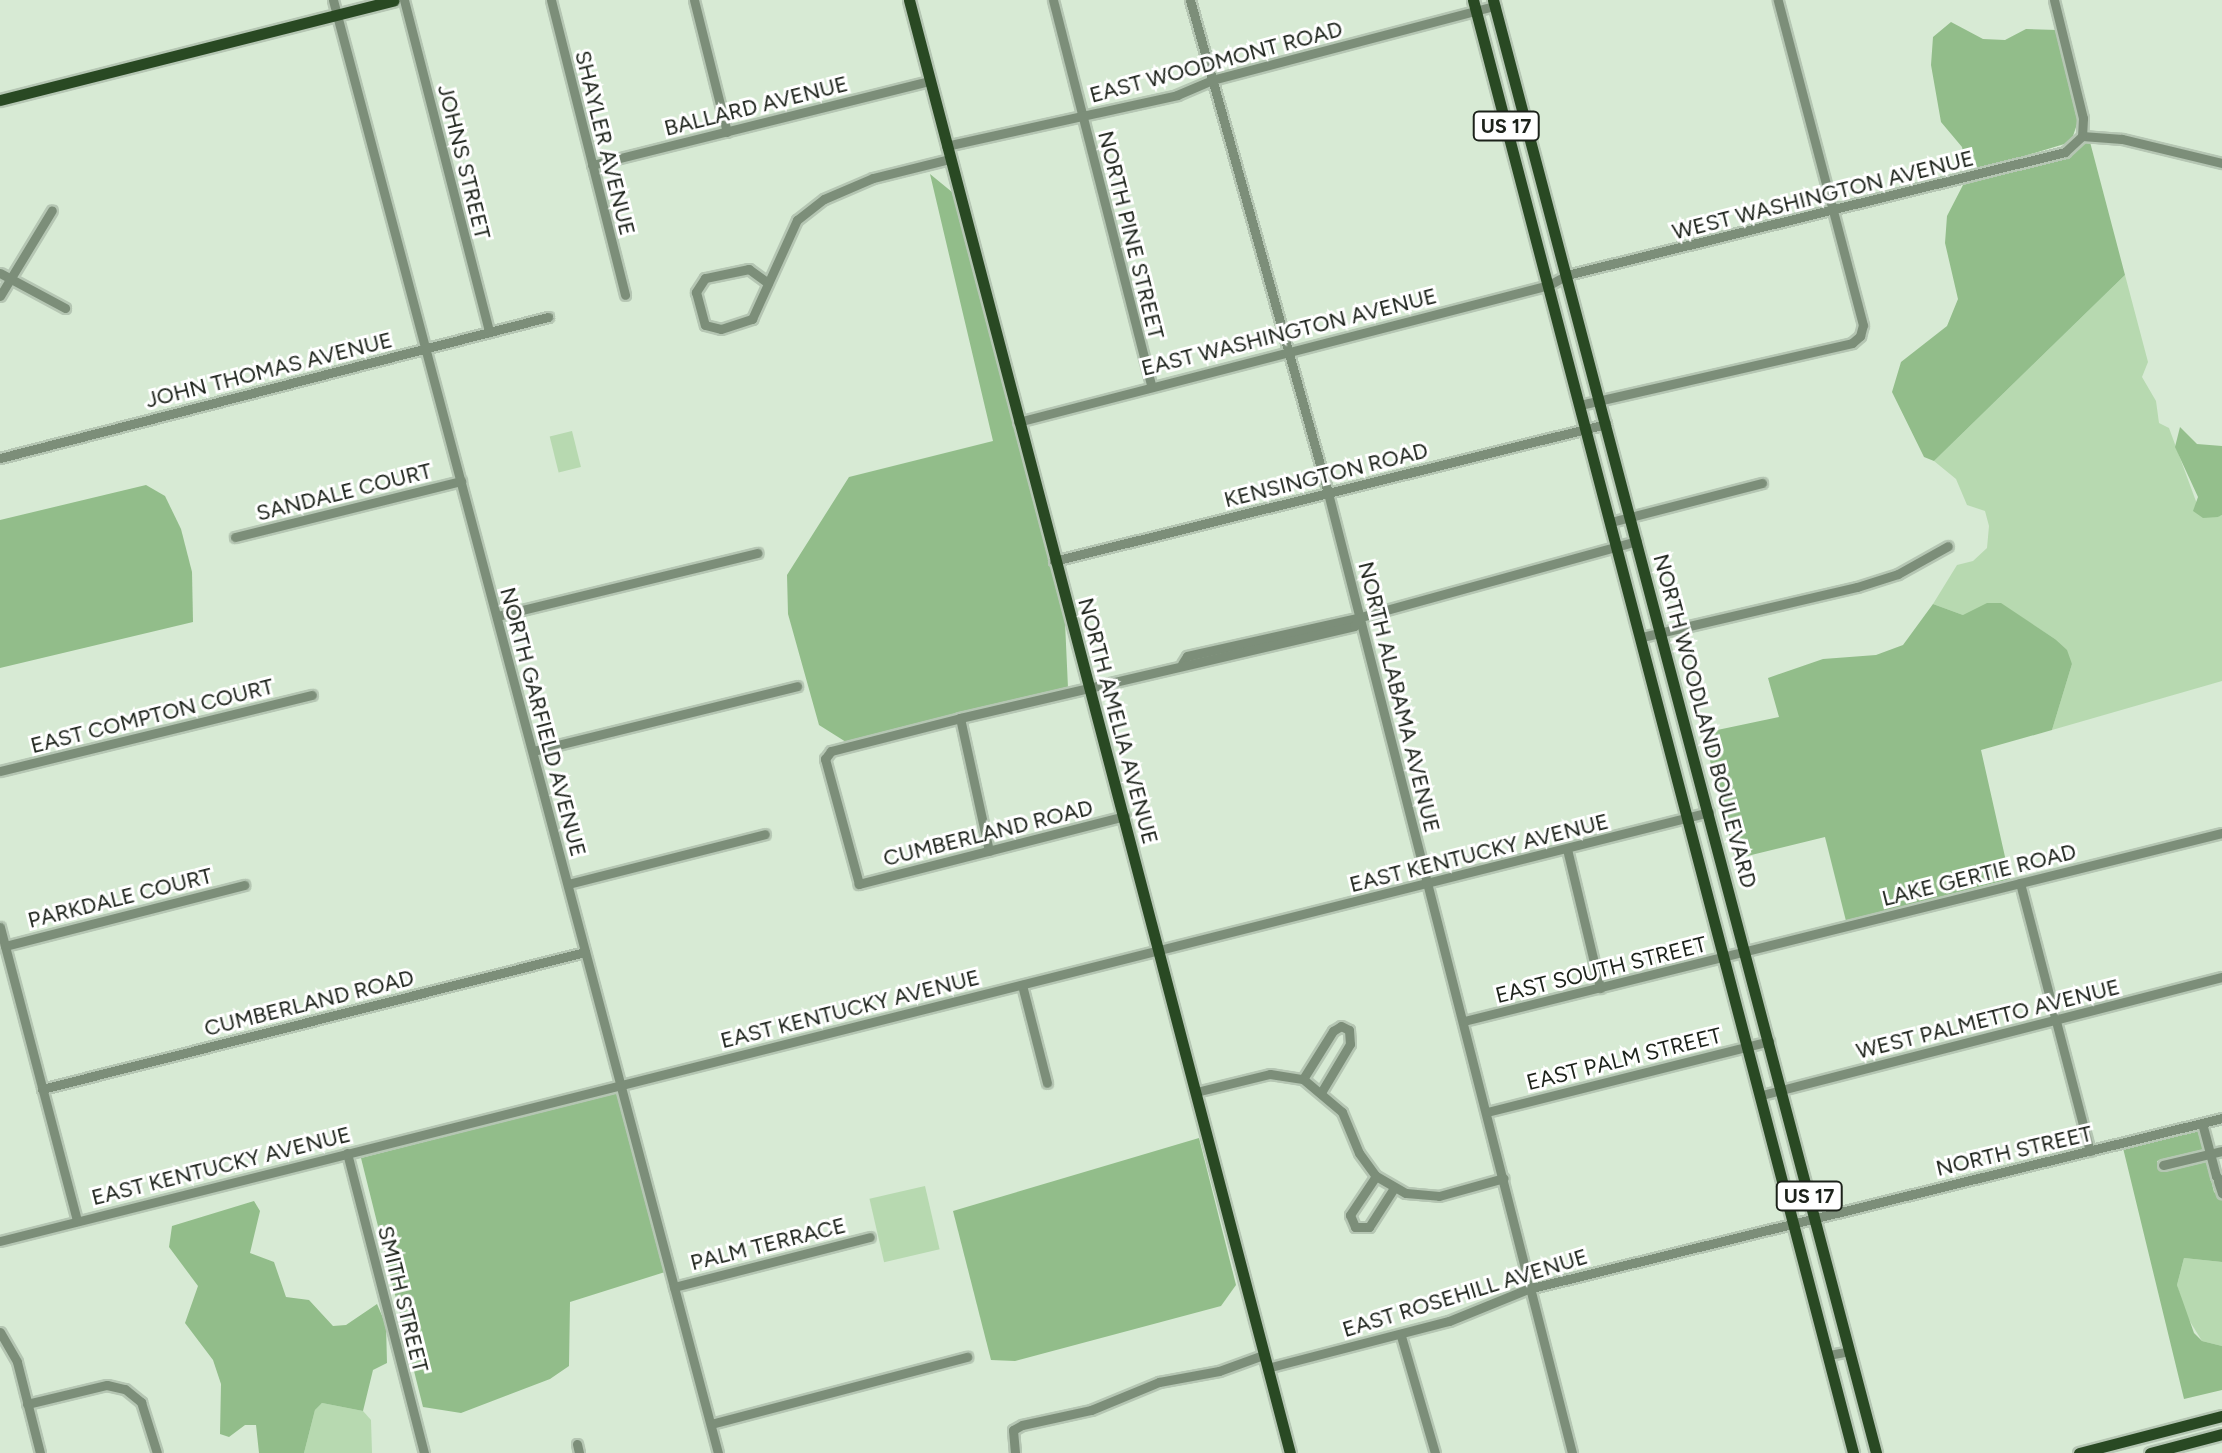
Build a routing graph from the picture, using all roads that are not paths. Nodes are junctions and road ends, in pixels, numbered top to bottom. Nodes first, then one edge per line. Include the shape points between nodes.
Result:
1 (333, 0) edge
2 (394, 0) edge
3 (404, 0) edge
4 (551, 0) edge
5 (694, 0) edge
6 (909, 0) edge
7 (1053, 0) edge
8 (1190, 0) edge
9 (1778, 0) edge
10 (2054, 0) edge
11 (1494, 3) edge
12 (1474, 5) edge
13 (337, 14) junction
14 (1212, 80) junction
15 (929, 81) junction
16 (0, 100) edge
17 (1083, 117) junction
18 (727, 132) junction
19 (2082, 136) junction
20 (946, 146) junction
21 (949, 159) junction
22 (2222, 163) edge
23 (592, 165) junction
24 (52, 210) dead end
25 (1835, 213) junction
26 (779, 259) junction
27 (756, 270) junction
28 (0, 273) edge
29 (1567, 275) junction
30 (11, 279) junction
31 (768, 283) junction
32 (1549, 285) junction
33 (625, 295) dead end
34 (0, 296) edge
35 (65, 308) dead end
36 (548, 317) dead end
37 (489, 332) junction
38 (426, 349) junction
39 (1287, 350) junction
40 (1151, 385) junction
41 (1600, 400) junction
42 (1580, 405) junction
43 (1018, 422) junction
44 (1606, 424) junction
45 (1587, 428) junction
46 (0, 458) edge
47 (461, 481) junction
48 (1762, 483) dead end
49 (1328, 493) junction
50 (1631, 517) junction
51 (1611, 522) junction
52 (235, 537) dead end
53 (1637, 541) junction
54 (1618, 546) junction
55 (1948, 546) dead end
56 (757, 553) dead end
57 (1054, 561) junction
58 (497, 616) junction
59 (1361, 617) junction
60 (1661, 632) junction
61 (1642, 637) junction
62 (797, 686) dead end
63 (1087, 689) junction
64 (312, 695) dead end
65 (960, 718) junction
66 (533, 751) junction
67 (0, 771) edge
68 (1709, 812) junction
69 (1125, 816) junction
70 (1690, 817) junction
71 (2222, 833) edge
72 (765, 834) dead end
73 (1567, 849) junction
74 (989, 851) junction
75 (2020, 883) junction
76 (568, 884) junction
77 (244, 885) dead end
78 (1429, 885) junction
79 (0, 927) edge
80 (5, 946) junction
81 (585, 952) junction
82 (1160, 952) junction
83 (1746, 953) junction
84 (1727, 958) junction
85 (2222, 977) edge
86 (1022, 985) junction
87 (1600, 988) junction
88 (2054, 1020) junction
89 (1464, 1021) junction
90 (1769, 1041) junction
91 (1750, 1046) junction
92 (1303, 1079) junction
93 (621, 1083) junction
94 (1047, 1083) dead end
95 (42, 1089) junction
96 (1782, 1090) junction
97 (1322, 1091) junction
98 (1196, 1092) junction
99 (1762, 1095) junction
100 (1487, 1112) junction
101 (2222, 1118) edge
102 (2202, 1123) junction
103 (2090, 1151) junction
104 (2222, 1151) edge
105 (347, 1153) junction
106 (2209, 1154) junction
107 (2163, 1165) dead end
108 (1376, 1176) junction
109 (1504, 1178) junction
110 (2220, 1181) edge
111 (1394, 1188) junction
112 (2222, 1193) edge
113 (1814, 1217) junction
114 (77, 1221) junction
115 (1796, 1221) junction
116 (870, 1237) dead end
117 (0, 1241) edge
118 (674, 1287) junction
119 (1528, 1289) junction
120 (0, 1332) edge
121 (1401, 1336) junction
122 (1849, 1351) junction
123 (1263, 1355) junction
124 (1829, 1355) junction
125 (967, 1357) dead end
126 (1267, 1368) junction
127 (27, 1404) junction
128 (2222, 1416) edge
129 (711, 1424) junction
130 (2166, 1430) junction
131 (2222, 1434) edge
132 (2165, 1449) junction
133 (40, 1453) edge
134 (157, 1453) edge
135 (424, 1453) edge
136 (718, 1453) edge
137 (1015, 1453) edge
138 (1290, 1453) edge
139 (1435, 1453) edge
140 (1572, 1453) edge
141 (1853, 1453) edge
142 (1876, 1453) edge
143 (2079, 1453) edge
144 (2150, 1453) edge

1 - 13 street, NORTH GARFIELD AVENUE
2 - 13 main road
3 - 37 street, JOHNS STREET
4 - 23 street, SHAYLER AVENUE
5 - 18 street
6 - 15 main road, NORTH AMELIA AVENUE
7 - 17 street, NORTH PINE STREET
8 - 14 street, NORTH ALABAMA AVENUE
9 - 25 street
10 - 19 street via 2083,118
11 - 12 street, EAST WOODMONT ROAD
11 - 29 main road, NORTH WOODLAND BOULEVARD / US 17
12 - 14 street, EAST WOODMONT ROAD
12 - 32 main road, NORTH WOODLAND BOULEVARD / US 17
13 - 16 main road
13 - 38 street, NORTH GARFIELD AVENUE
14 - 17 street, EAST WOODMONT ROAD via 1177,95
14 - 39 street, NORTH ALABAMA AVENUE
15 - 18 street, BALLARD AVENUE
15 - 20 main road, NORTH AMELIA AVENUE
17 - 20 street, EAST WOODMONT ROAD
17 - 40 street, NORTH PINE STREET
18 - 23 street, BALLARD AVENUE
19 - 22 street via 2122,139
19 - 25 street, WEST WASHINGTON AVENUE via 2065,152
20 - 21 main road, NORTH AMELIA AVENUE
21 - 26 street via 873,178 824,199 797,220
21 - 43 main road, NORTH AMELIA AVENUE
23 - 33 street, SHAYLER AVENUE
24 - 30 street
25 - 29 street, WEST WASHINGTON AVENUE
25 - 41 street via 1863,325 1852,343
26 - 27 street
26 - 31 street
27 - 31 street
27 - 31 street via 699,282 696,292 705,325 721,329 752,319
28 - 30 street
29 - 32 street, EAST WASHINGTON AVENUE
29 - 41 main road, NORTH WOODLAND BOULEVARD / US 17
30 - 34 street
30 - 35 street
32 - 39 street, EAST WASHINGTON AVENUE
32 - 42 main road, NORTH WOODLAND BOULEVARD / US 17
36 - 37 street, JOHN THOMAS AVENUE
37 - 38 street, JOHN THOMAS AVENUE
38 - 46 street, JOHN THOMAS AVENUE
38 - 47 street, NORTH GARFIELD AVENUE
39 - 40 street, EAST WASHINGTON AVENUE
39 - 49 street, NORTH ALABAMA AVENUE
40 - 43 street, EAST WASHINGTON AVENUE
41 - 42 street
41 - 44 main road, NORTH WOODLAND BOULEVARD / US 17
42 - 45 main road, NORTH WOODLAND BOULEVARD / US 17
43 - 57 main road, NORTH AMELIA AVENUE
44 - 45 street, KENSINGTON ROAD
44 - 50 main road, NORTH WOODLAND BOULEVARD / US 17
45 - 49 street, KENSINGTON ROAD
45 - 51 main road, NORTH WOODLAND BOULEVARD / US 17
47 - 52 street, SANDALE COURT
47 - 58 street, NORTH GARFIELD AVENUE
48 - 50 street
49 - 57 street, KENSINGTON ROAD
49 - 59 street, NORTH ALABAMA AVENUE
50 - 51 street
50 - 53 main road, NORTH WOODLAND BOULEVARD / US 17
51 - 54 main road, NORTH WOODLAND BOULEVARD / US 17
53 - 54 street
53 - 60 main road, NORTH WOODLAND BOULEVARD / US 17
54 - 59 street
54 - 61 main road, NORTH WOODLAND BOULEVARD / US 17
55 - 60 street via 1898,574 1857,587
56 - 58 street
57 - 63 main road, NORTH AMELIA AVENUE
58 - 66 street, NORTH GARFIELD AVENUE
59 - 63 street via 1354,626
59 - 78 street, NORTH ALABAMA AVENUE
60 - 61 street
60 - 68 main road, NORTH WOODLAND BOULEVARD / US 17
61 - 70 main road, NORTH WOODLAND BOULEVARD / US 17
62 - 66 street
63 - 65 street
63 - 69 main road, NORTH AMELIA AVENUE
64 - 67 street, EAST COMPTON COURT
65 - 74 street
65 - 74 street, CUMBERLAND ROAD via 831,751 825,759 859,884
66 - 76 street, NORTH GARFIELD AVENUE
68 - 70 street, EAST KENTUCKY AVENUE
68 - 83 main road, NORTH WOODLAND BOULEVARD / US 17
69 - 74 street, CUMBERLAND ROAD
69 - 82 main road, NORTH AMELIA AVENUE
70 - 73 street, EAST KENTUCKY AVENUE
70 - 84 main road, NORTH WOODLAND BOULEVARD / US 17
71 - 75 street, LAKE GERTIE ROAD
72 - 76 street
73 - 78 street, EAST KENTUCKY AVENUE
73 - 87 street
75 - 83 street, LAKE GERTIE ROAD
75 - 88 street
76 - 81 street, NORTH GARFIELD AVENUE
77 - 80 street, PARKDALE COURT
78 - 82 street, EAST KENTUCKY AVENUE
78 - 89 street, NORTH ALABAMA AVENUE
79 - 80 street
80 - 95 street
81 - 93 street, NORTH GARFIELD AVENUE
81 - 95 street, CUMBERLAND ROAD
82 - 86 street, EAST KENTUCKY AVENUE
82 - 98 main road, NORTH AMELIA AVENUE
83 - 84 street, EAST SOUTH STREET
83 - 90 main road, NORTH WOODLAND BOULEVARD / US 17
84 - 87 street, EAST SOUTH STREET
84 - 91 main road, NORTH WOODLAND BOULEVARD / US 17
85 - 88 street, WEST PALMETTO AVENUE
86 - 93 street, EAST KENTUCKY AVENUE
86 - 94 street
87 - 89 street, EAST SOUTH STREET
88 - 96 street, WEST PALMETTO AVENUE
88 - 103 street
89 - 100 street, NORTH ALABAMA AVENUE
90 - 91 street, EAST PALM STREET
90 - 96 main road, NORTH WOODLAND BOULEVARD / US 17
91 - 99 main road, NORTH WOODLAND BOULEVARD / US 17
91 - 100 street, EAST PALM STREET
92 - 97 street
92 - 97 street via 1333,1031 1341,1026 1349,1030 1350,1044
92 - 98 street via 1270,1074
93 - 105 street, EAST KENTUCKY AVENUE
93 - 118 street, NORTH GARFIELD AVENUE
95 - 114 street
96 - 99 street, WEST PALMETTO AVENUE
96 - 113 main road, NORTH WOODLAND BOULEVARD / US 17
97 - 108 street via 1342,1112 1359,1153
98 - 123 main road, NORTH AMELIA AVENUE
99 - 115 main road, NORTH WOODLAND BOULEVARD / US 17
100 - 109 street, NORTH ALABAMA AVENUE
101 - 102 street, NORTH STREET
102 - 103 street, NORTH STREET
102 - 106 street
103 - 113 street, NORTH STREET
104 - 106 street
105 - 114 street, EAST KENTUCKY AVENUE
105 - 135 street, SMITH STREET
106 - 107 street
106 - 110 street
108 - 111 street
108 - 111 street via 1350,1215 1355,1227 1369,1227
109 - 111 street via 1439,1196
109 - 119 street, NORTH ALABAMA AVENUE
110 - 112 street
113 - 115 street, EAST ROSEHILL AVENUE
113 - 122 main road, NORTH WOODLAND BOULEVARD / US 17
114 - 117 street, EAST KENTUCKY AVENUE
115 - 119 street, EAST ROSEHILL AVENUE
115 - 124 main road, NORTH WOODLAND BOULEVARD / US 17
116 - 118 street, PALM TERRACE
118 - 129 street, NORTH GARFIELD AVENUE
119 - 121 street, EAST ROSEHILL AVENUE
119 - 140 street, NORTH ALABAMA AVENUE
120 - 127 street via 17,1362
121 - 126 street, EAST ROSEHILL AVENUE
121 - 139 street
122 - 124 street
122 - 142 main road, NORTH WOODLAND BOULEVARD / US 17
123 - 126 main road, NORTH AMELIA AVENUE
123 - 137 street via 1219,1371 1159,1382 1091,1410 1022,1425 1013,1430
124 - 141 main road, NORTH WOODLAND BOULEVARD / US 17
125 - 129 street
126 - 138 main road, NORTH AMELIA AVENUE
127 - 133 street
127 - 134 street via 107,1385 125,1389 141,1402
128 - 130 main road
129 - 136 street, NORTH GARFIELD AVENUE
130 - 132 main road
130 - 143 main road
131 - 132 main road
132 - 144 main road

